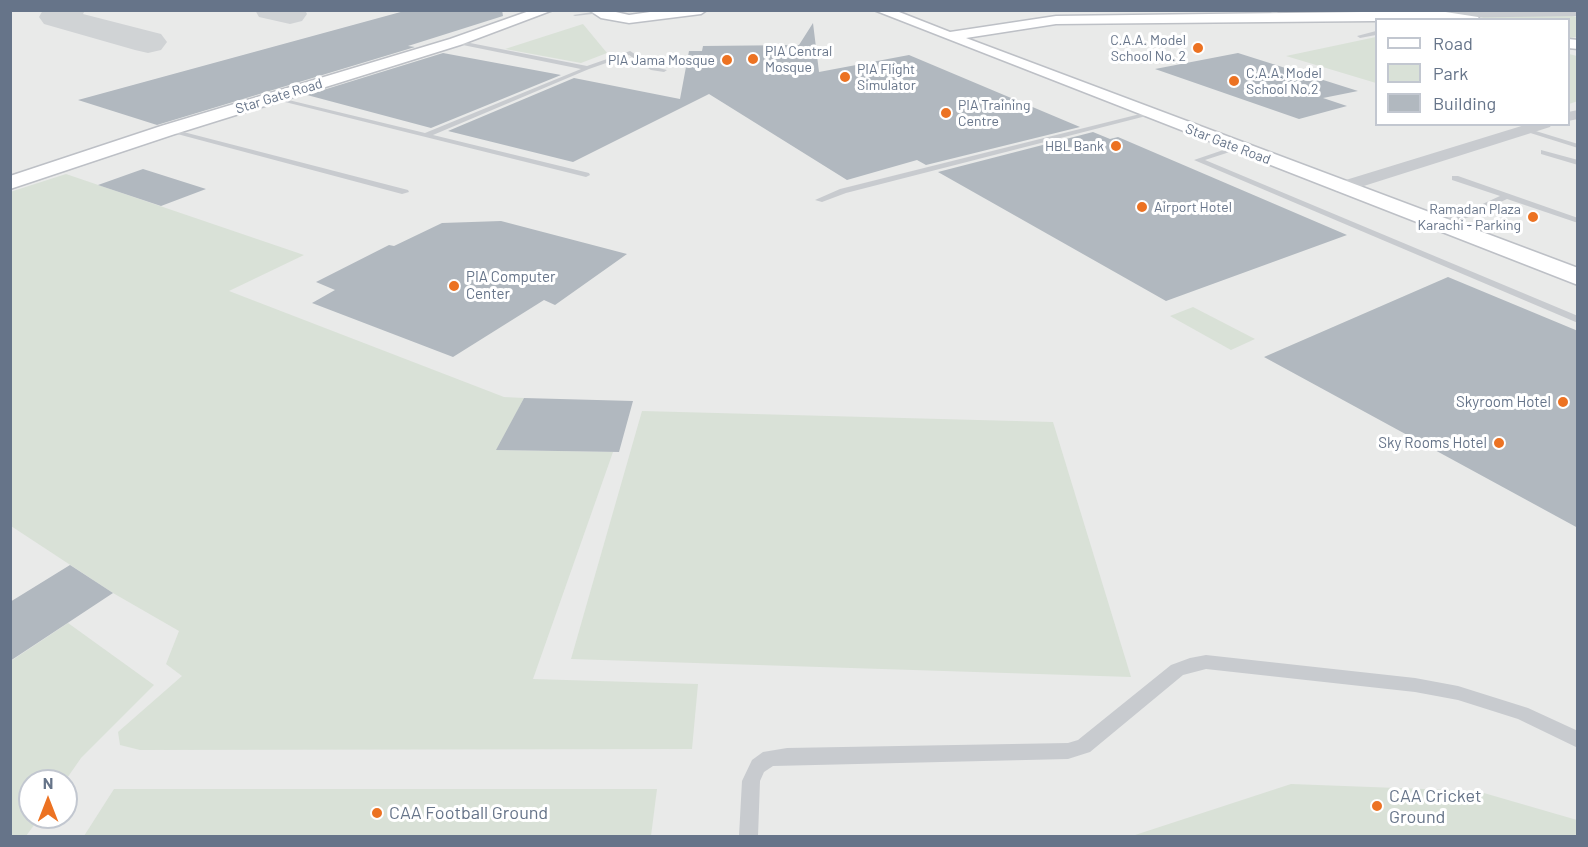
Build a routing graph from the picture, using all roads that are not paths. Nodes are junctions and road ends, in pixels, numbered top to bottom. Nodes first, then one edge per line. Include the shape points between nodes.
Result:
1 (547, 10) edge
2 (676, 10) edge
3 (701, 10) edge
4 (1422, 10) edge
5 (597, 11) edge
6 (886, 11) edge
7 (1544, 11) edge
8 (1571, 12) edge
9 (1276, 14) edge
10 (574, 15) dead end
11 (1470, 16) edge
12 (616, 17) junction
13 (1440, 18) edge
14 (1375, 33) edge
15 (948, 36) junction
16 (1360, 36) dead end
17 (455, 42) junction
18 (587, 68) junction
19 (664, 70) dead end
20 (272, 98) junction
21 (1148, 114) junction
22 (1539, 126) edge
23 (168, 130) junction
24 (1526, 130) junction
25 (426, 136) junction
26 (1578, 146) edge
27 (1238, 148) junction
28 (1544, 152) dead end
29 (1578, 163) edge
30 (586, 175) dead end
31 (1455, 178) dead end
32 (10, 183) edge
33 (1342, 187) junction
34 (405, 192) dead end
35 (1508, 196) junction
36 (819, 200) dead end
37 (1578, 221) edge
38 (1439, 224) junction
39 (1578, 277) edge
40 (1578, 320) edge
41 (1578, 740) edge
42 (749, 837) edge

1 - 17 street, Star Gate Road
2 - 12 street
3 - 12 street via 643,18
4 - 13 street
5 - 10 lane
5 - 12 street
6 - 15 street, Star Gate Road
7 - 8 street
7 - 11 street
9 - 13 street
9 - 15 street via 1043,21
11 - 13 street
14 - 16 lane
15 - 21 street, Star Gate Road
17 - 18 lane
17 - 20 street, Star Gate Road
18 - 19 lane via 630,53 652,69
18 - 25 lane
20 - 23 street, Star Gate Road
20 - 25 lane
21 - 27 street, Star Gate Road
21 - 36 lane
22 - 24 street
23 - 32 street, Star Gate Road
23 - 34 lane
24 - 26 lane
24 - 33 street
25 - 30 lane
27 - 33 street, Star Gate Road
27 - 40 lane via 1198,160
28 - 29 lane
31 - 35 lane
33 - 38 street, Star Gate Road
35 - 37 lane
35 - 38 lane
38 - 39 street, Star Gate Road
41 - 42 lane via 1522,713 1458,693 1206,662 1177,670 1084,746 1068,751 769,758 758,766 751,781

